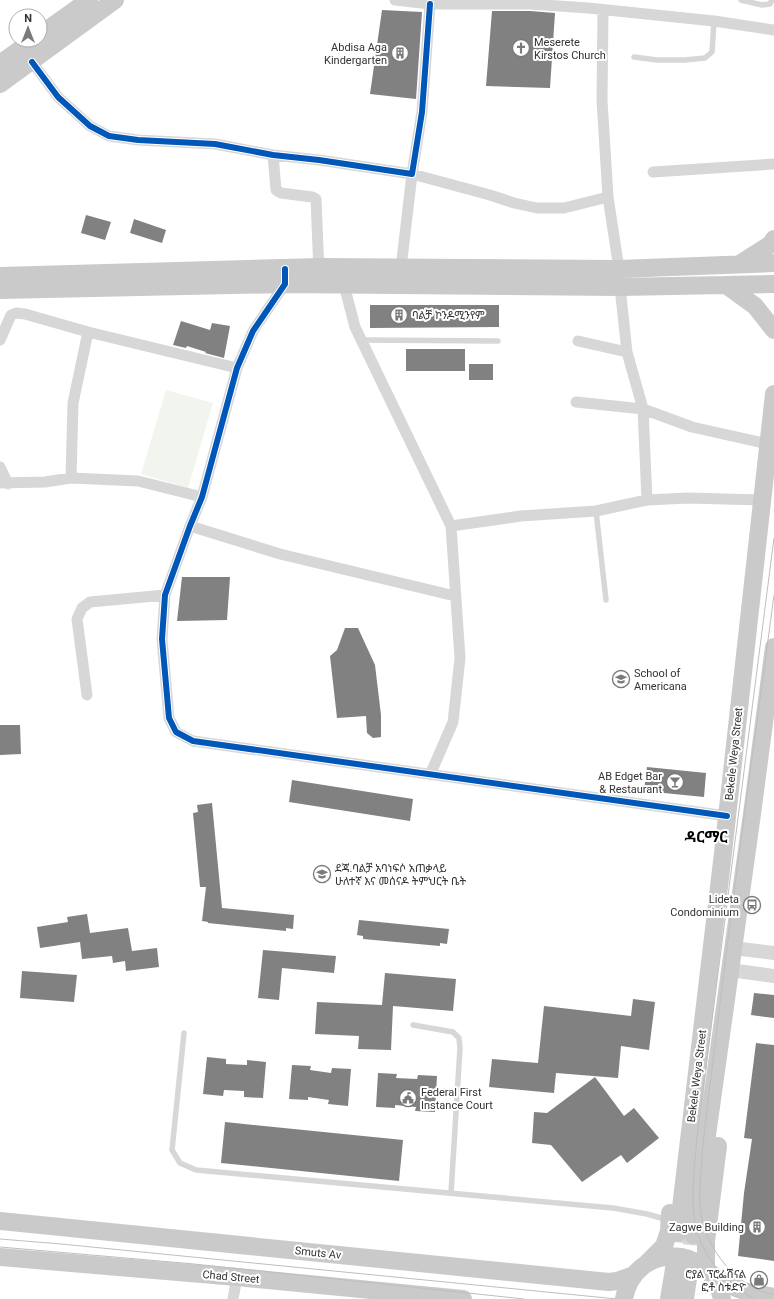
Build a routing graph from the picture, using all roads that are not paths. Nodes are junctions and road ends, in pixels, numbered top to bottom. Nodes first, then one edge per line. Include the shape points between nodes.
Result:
1 (89, 0) edge
2 (115, 0) edge
3 (395, 0) edge
4 (742, 0) edge
5 (772, 0) edge
6 (464, 2) edge
7 (430, 4) junction
8 (588, 4) edge
9 (603, 10) junction
10 (714, 21) junction
11 (48, 29) edge
12 (774, 30) edge
13 (22, 48) edge
14 (634, 57) dead end
15 (32, 62) junction
16 (0, 64) edge
17 (0, 84) edge
18 (273, 155) junction
19 (774, 164) edge
20 (653, 172) dead end
21 (412, 174) junction
22 (608, 196) junction
23 (774, 239) edge
24 (741, 263) junction
25 (774, 263) edge
26 (401, 268) junction
27 (619, 269) junction
28 (0, 276) edge
29 (285, 276) junction
30 (319, 276) junction
31 (774, 284) edge
32 (344, 285) junction
33 (726, 285) junction
34 (620, 287) junction
35 (0, 290) edge
36 (774, 330) edge
37 (88, 332) junction
38 (0, 340) edge
39 (361, 340) junction
40 (498, 341) dead end
41 (578, 341) dead end
42 (627, 352) junction
43 (237, 368) junction
44 (774, 394) edge
45 (576, 402) dead end
46 (643, 409) junction
47 (768, 444) junction
48 (0, 467) edge
49 (71, 478) junction
50 (4, 484) edge
51 (202, 497) junction
52 (647, 500) junction
53 (762, 500) junction
54 (596, 511) junction
55 (190, 526) junction
56 (451, 526) junction
57 (165, 595) junction
58 (456, 596) junction
59 (606, 600) dead end
60 (774, 647) edge
61 (87, 695) dead end
62 (430, 775) junction
63 (727, 816) junction
64 (733, 948) junction
65 (774, 953) edge
66 (730, 970) junction
67 (774, 976) edge
68 (728, 988) junction
69 (413, 1025) dead end
70 (184, 1033) dead end
71 (451, 1193) junction
72 (0, 1221) edge
73 (680, 1230) junction
74 (0, 1257) edge
75 (641, 1269) junction
76 (695, 1271) junction
77 (237, 1277) junction
78 (408, 1296) edge
79 (774, 1297) edge
80 (233, 1299) edge
81 (463, 1299) edge
82 (624, 1299) edge
83 (669, 1299) edge
84 (685, 1299) edge
85 (722, 1299) edge

1 - 11 main road
2 - 15 main road
3 - 7 street
4 - 5 lane via 770,4
6 - 7 street
6 - 8 street
7 - 21 street via 422,112
8 - 9 street
9 - 10 street
9 - 22 street via 602,100
10 - 12 street
10 - 14 lane via 712,52 705,58 657,60
13 - 16 main road
15 - 17 main road
15 - 18 street via 58,97 90,126 109,136 215,144
18 - 21 street
18 - 30 street via 276,190 316,199
19 - 20 street
21 - 22 street via 537,208 564,208
21 - 26 street
22 - 27 street
23 - 24 main road via 771,244
24 - 25 main road
24 - 27 main road
26 - 27 main road
26 - 30 main road
28 - 29 main road
29 - 30 main road
29 - 35 main road
29 - 43 street via 253,331
30 - 32 main road
31 - 33 main road
32 - 34 main road
32 - 39 street
33 - 34 main road
33 - 36 main road via 755,306
34 - 42 street
37 - 38 street via 16,313 11,315
37 - 43 street
37 - 49 street via 73,403
39 - 40 lane
39 - 56 street
41 - 42 street
42 - 46 street
43 - 51 street
44 - 47 main road, Bekele Weya Street
45 - 46 street
46 - 47 street via 692,427
46 - 52 street
47 - 53 main road, Bekele Weya Street
48 - 50 street
49 - 50 street
49 - 51 street via 138,481
51 - 55 street
52 - 53 street
52 - 54 street
53 - 63 main road, Bekele Weya Street
54 - 56 street via 521,516
54 - 59 lane
55 - 57 street
55 - 58 street via 280,554
56 - 58 street
57 - 61 street via 90,602 82,608 77,619
57 - 62 street via 163,647 169,718 176,732 193,741
58 - 62 street via 460,658 452,722
60 - 64 main road, Bekele Weya Street
62 - 63 street
63 - 73 main road, Bekele Weya Street via 723,853 713,882 698,980 675,1159
64 - 65 street
64 - 66 main road, Bekele Weya Street
66 - 67 street
66 - 68 main road, Bekele Weya Street
68 - 73 main road, Bekele Weya Street
68 - 76 main road via 727,1073 706,1240
69 - 71 lane via 453,1032 460,1038
70 - 71 lane via 172,1150 180,1163 196,1170
71 - 73 lane via 613,1208 647,1214
72 - 75 main road, Smuts Av via 609,1282 617,1281
73 - 75 main road via 669,1231 664,1246
74 - 77 main road, Chad Street
75 - 76 main road, Smuts Av via 663,1257 682,1257 690,1259
75 - 82 main road via 630,1282
76 - 79 main road via 747,1292
76 - 83 main road
76 - 84 main road
76 - 85 main road via 720,1291
77 - 78 main road, Chad Street
77 - 80 street
78 - 81 main road, Chad Street

